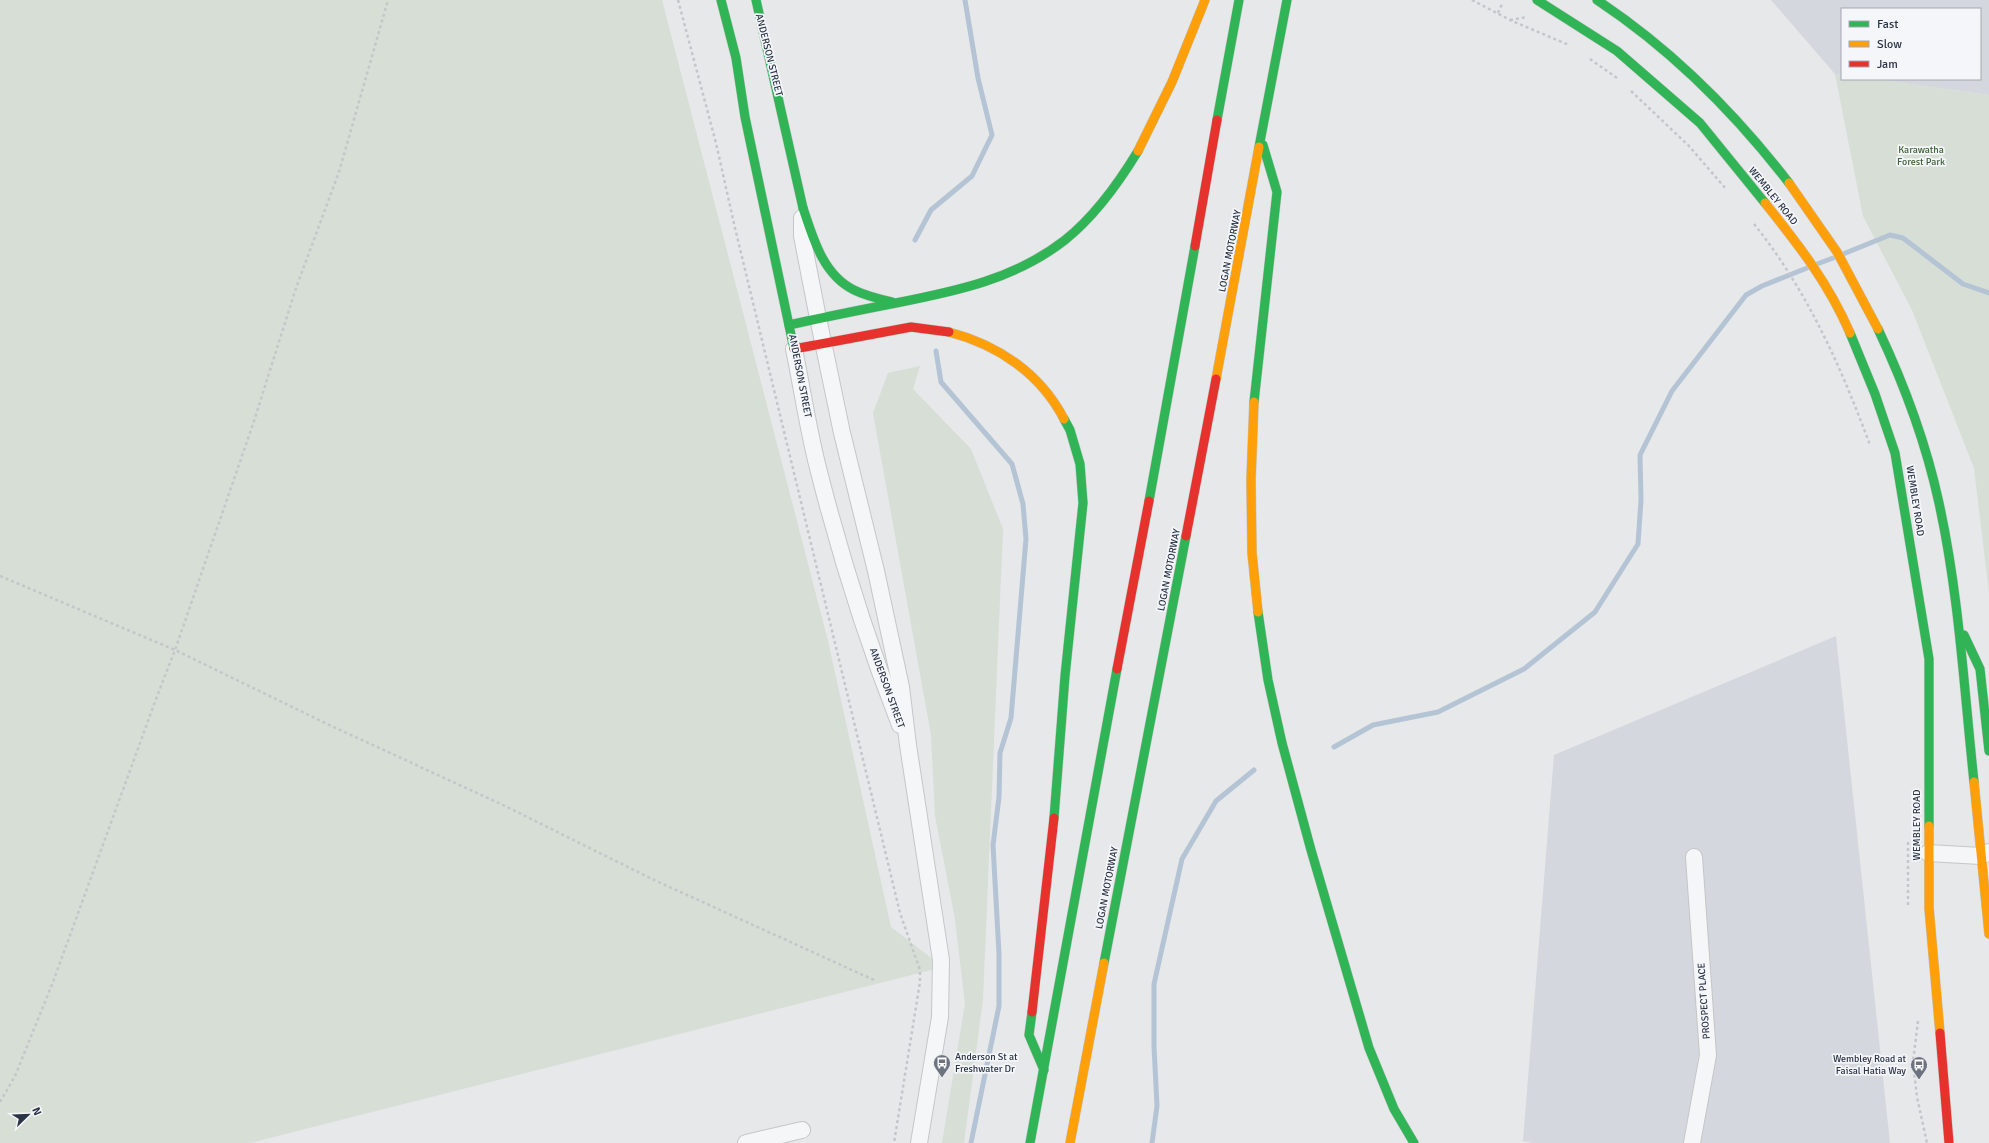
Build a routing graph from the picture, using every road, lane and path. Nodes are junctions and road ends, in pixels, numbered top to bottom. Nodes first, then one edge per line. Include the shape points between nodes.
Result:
1 (388, 0) edge
2 (678, 0) edge
3 (720, 0) edge
4 (756, 0) edge
5 (1205, 0) edge
6 (1239, 0) edge
7 (1287, 0) edge
8 (1472, 0) edge
9 (1537, 0) edge
10 (1597, 0) edge
11 (1503, 2) dead end
12 (1498, 14) junction
13 (1574, 47) dead end
14 (1586, 56) dead end
15 (1622, 82) dead end
16 (1628, 88) dead end
17 (1262, 140) junction
18 (1728, 190) dead end
19 (803, 208) junction
20 (1751, 219) dead end
21 (897, 303) junction
22 (818, 318) junction
23 (790, 325) junction
24 (823, 342) junction
25 (794, 349) junction
26 (1872, 449) dead end
27 (0, 576) edge
28 (1957, 621) junction
29 (175, 650) junction
30 (908, 745) junction
31 (1989, 751) edge
32 (1908, 841) dead end
33 (1928, 853) junction
34 (1694, 857) dead end
35 (1986, 857) edge
36 (1909, 911) dead end
37 (1989, 934) edge
38 (874, 980) dead end
39 (1918, 1017) dead end
40 (1044, 1070) junction
41 (0, 1102) edge
42 (802, 1130) dead end
43 (746, 1143) edge
44 (894, 1143) edge
45 (919, 1143) edge
46 (1030, 1143) edge
47 (1070, 1143) edge
48 (1414, 1143) edge
49 (1692, 1143) edge
50 (1927, 1143) edge
51 (1949, 1143) edge

1 - 29 path via 339,172 296,288 253,424
2 - 44 path via 716,142 900,913 920,970
3 - 23 main road, ANDERSON STREET via 736,58 745,117
4 - 19 main road, ANDERSON STREET
5 - 21 main road via 1179,66 1134,160 1107,199 1090,218 1051,251 1024,267 950,293
6 - 40 main road
7 - 17 main road, LOGAN MOTORWAY
8 - 12 path
9 - 33 main road, WEMBLEY ROAD via 1617,51 1700,123 1801,248 1838,305 1896,453 1929,659
10 - 28 main road, WEMBLEY ROAD via 1651,39 1699,82 1742,126 1781,171 1830,240 1863,296 1892,356 1932,475 1942,519
11 - 12 path
12 - 13 path
14 - 15 path
16 - 18 path via 1689,146
17 - 47 main road, LOGAN MOTORWAY
17 - 48 main road via 1277,192 1253,410 1251,480 1252,553 1268,680 1311,850 1369,1048 1394,1109
19 - 21 main road via 815,242 838,280 849,288
19 - 22 street, ANDERSON STREET via 802,236
20 - 26 path via 1784,265 1813,314 1851,392
21 - 22 main road
22 - 23 main road
22 - 24 street, ANDERSON STREET
23 - 25 main road, ANDERSON STREET
24 - 25 main road
24 - 30 street, ANDERSON STREET via 901,688
24 - 40 main road via 911,327 930,327 974,338 1026,368 1056,403 1073,437 1083,482 1083,503 1065,676 1058,780 1029,1035
25 - 30 street, ANDERSON STREET via 818,466 839,546 887,692
27 - 29 path
28 - 31 main road via 1980,668
28 - 35 main road, WEMBLEY ROAD
29 - 38 path via 505,806 652,879
29 - 41 path via 53,982 14,1076
30 - 45 street, ANDERSON STREET via 941,960 940,1017
32 - 36 path
33 - 35 street
33 - 51 main road, WEMBLEY ROAD via 1929,908
34 - 49 street, PROSPECT PLACE via 1708,1055
35 - 37 main road, WEMBLEY ROAD
39 - 50 path via 1913,1062 1917,1097
40 - 46 main road
42 - 43 street

